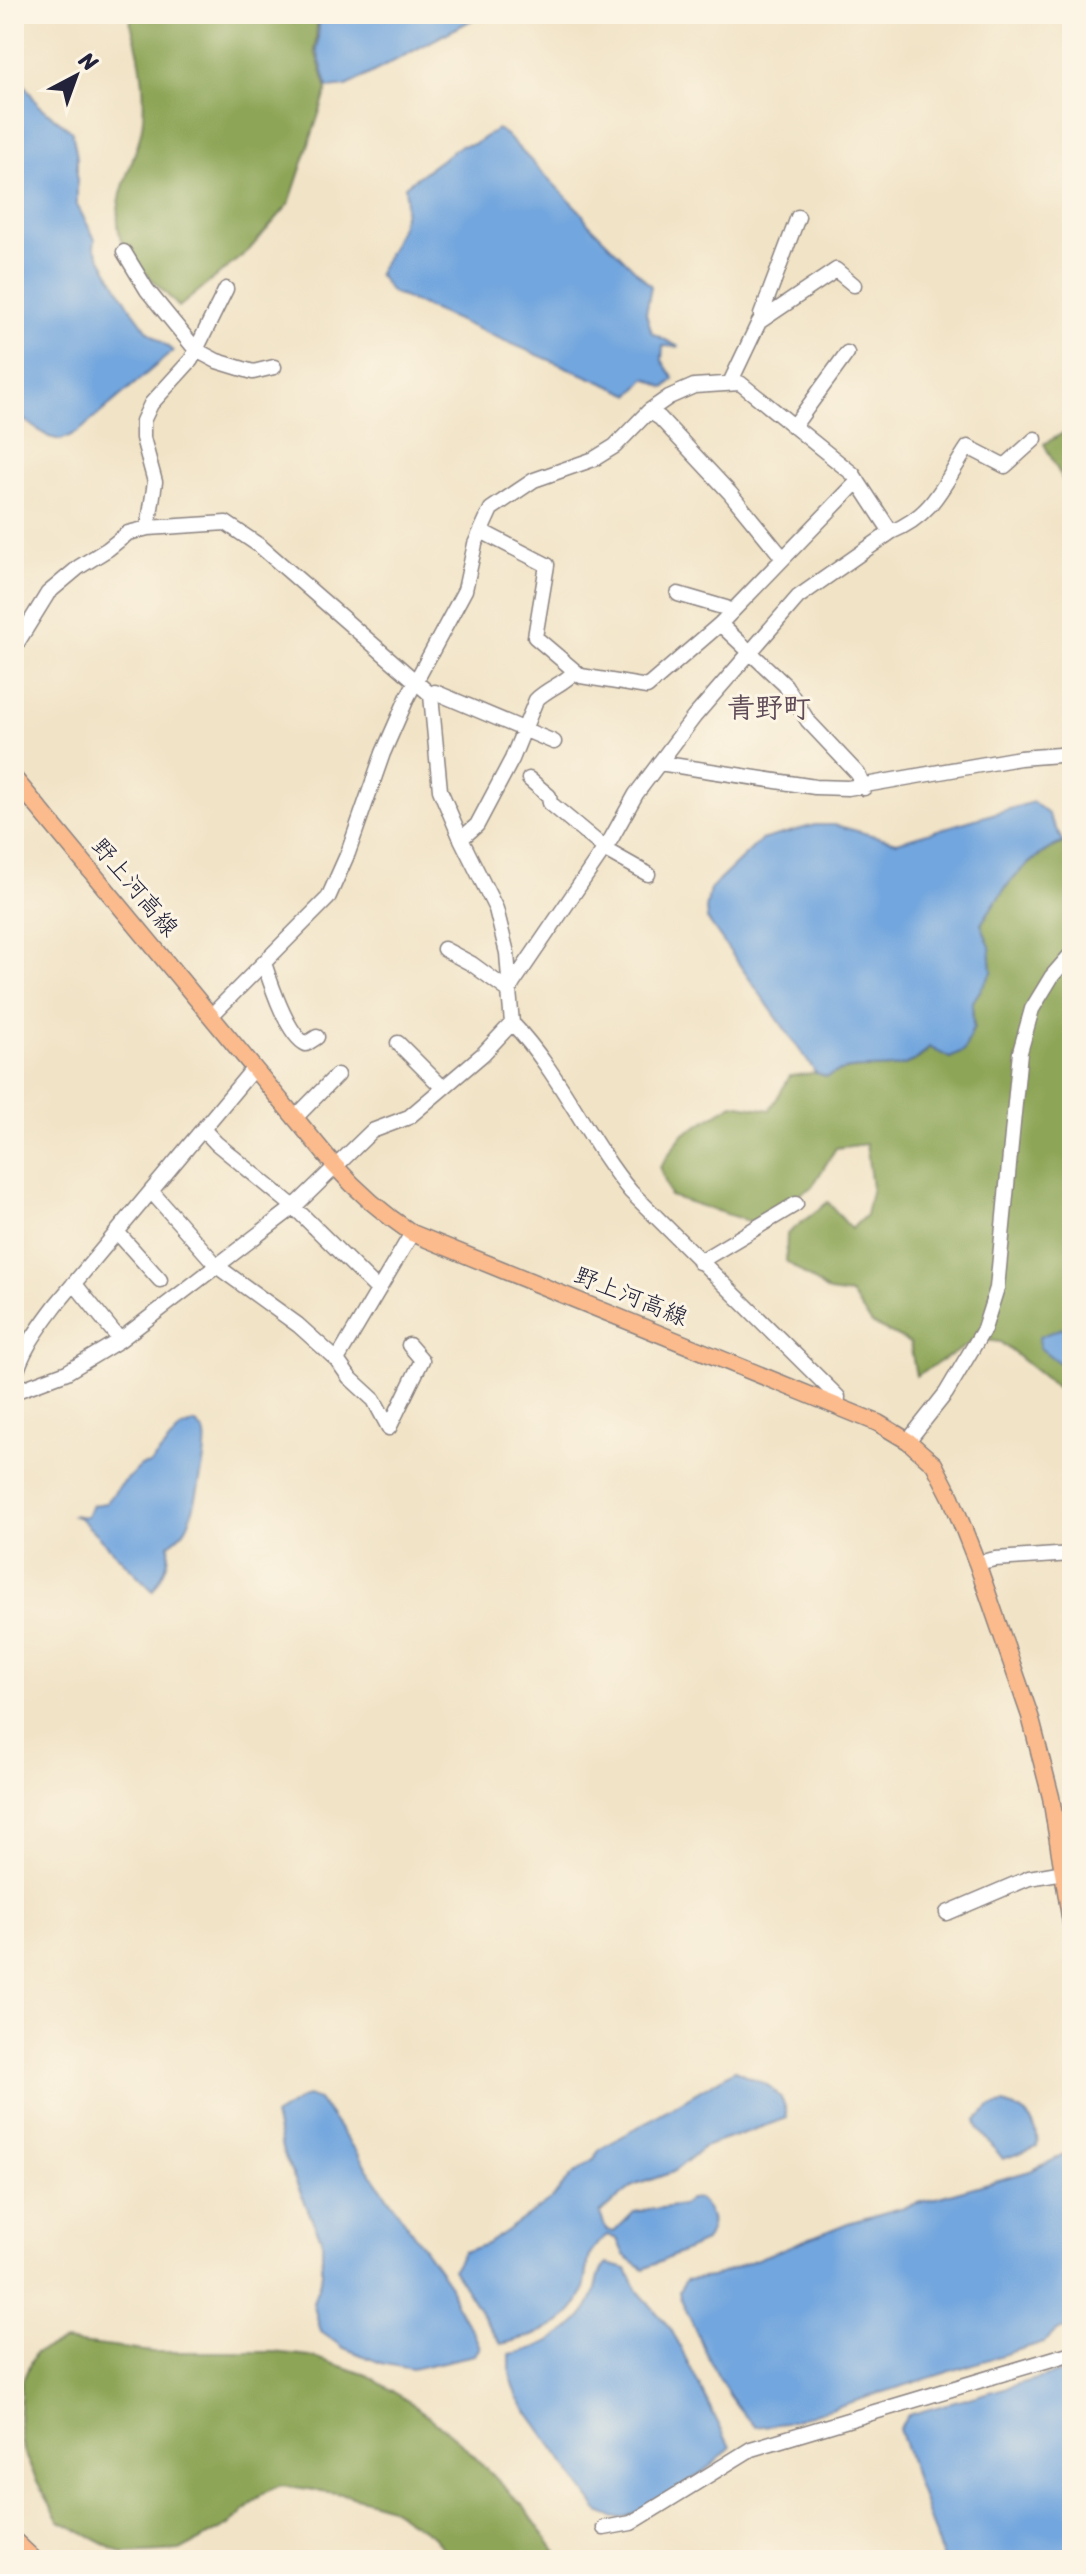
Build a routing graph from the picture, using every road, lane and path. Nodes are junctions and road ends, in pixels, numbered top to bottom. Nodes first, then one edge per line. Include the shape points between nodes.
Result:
1 (798, 217) dead end
2 (124, 252) dead end
3 (854, 285) dead end
4 (226, 289) dead end
5 (763, 319) junction
6 (196, 350) junction
7 (847, 353) dead end
8 (274, 367) dead end
9 (730, 383) junction
10 (649, 411) junction
11 (794, 426) junction
12 (1035, 439) dead end
13 (858, 481) junction
14 (148, 528) junction
15 (481, 531) junction
16 (891, 532) junction
17 (783, 558) junction
18 (678, 594) dead end
19 (731, 612) junction
20 (720, 624) junction
21 (14, 648) edge
22 (750, 652) junction
23 (574, 672) junction
24 (417, 681) junction
25 (431, 695) junction
26 (523, 727) junction
27 (554, 742) dead end
28 (1072, 754) edge
29 (659, 763) junction
30 (14, 778) edge
31 (529, 779) dead end
32 (864, 788) junction
33 (461, 839) junction
34 (605, 848) junction
35 (648, 874) dead end
36 (444, 949) dead end
37 (1072, 953) edge
38 (264, 963) junction
39 (511, 987) junction
40 (211, 1016) junction
41 (512, 1023) junction
42 (317, 1037) dead end
43 (398, 1043) dead end
44 (253, 1069) junction
45 (337, 1075) dead end
46 (443, 1088) junction
47 (295, 1118) junction
48 (203, 1129) junction
49 (334, 1165) junction
50 (151, 1191) junction
51 (796, 1204) dead end
52 (294, 1207) junction
53 (117, 1232) junction
54 (412, 1233) junction
55 (699, 1262) junction
56 (218, 1267) junction
57 (160, 1280) dead end
58 (74, 1283) junction
59 (378, 1290) junction
60 (120, 1340) junction
61 (409, 1345) dead end
62 (337, 1360) junction
63 (14, 1381) edge
64 (14, 1392) edge
65 (837, 1406) junction
66 (908, 1441) junction
67 (1072, 1554) edge
68 (977, 1563) junction
69 (1064, 1872) junction
70 (947, 1913) dead end
71 (1072, 1929) edge
72 (1072, 2353) edge
73 (604, 2528) dead end
74 (14, 2543) edge
75 (32, 2560) edge

1 - 5 street
2 - 6 street
3 - 5 street via 836,270
4 - 6 street
5 - 9 street
6 - 8 street via 253,372
6 - 14 street via 143,421 155,482
7 - 11 street
9 - 10 street via 694,386
9 - 11 street via 740,383
10 - 15 street via 615,446 534,480 491,509
10 - 17 street via 730,493
11 - 13 street
12 - 16 street via 1005,466 968,447 928,510
13 - 16 street
13 - 17 street
14 - 21 street via 128,533 48,593
14 - 24 street via 226,523
15 - 23 street via 545,563 534,634
15 - 24 street via 465,590
16 - 22 street via 798,597
17 - 19 street
18 - 19 street
19 - 20 street
20 - 22 street
20 - 23 street via 647,687
22 - 29 street
22 - 32 street via 785,685
23 - 26 street via 536,700
24 - 25 street
24 - 38 street via 383,753 328,898
25 - 26 street via 435,692
25 - 33 street via 440,790
26 - 27 street
26 - 33 street via 477,825
28 - 32 street via 1020,758
29 - 32 street via 815,787
29 - 34 street
30 - 40 main road, 野上河高線
31 - 34 street
33 - 39 street via 496,909
34 - 35 street
34 - 39 street
36 - 39 street
37 - 66 street via 1032,1009 1020,1052 998,1276 984,1329 946,1393
38 - 40 street
38 - 42 street via 297,1039 306,1044
39 - 41 street
40 - 44 main road, 野上河高線
41 - 46 street
41 - 55 street via 532,1043 611,1168
43 - 46 street
44 - 47 main road, 野上河高線
44 - 48 street
45 - 47 street
46 - 49 street via 409,1117 372,1131
47 - 49 main road, 野上河高線
48 - 50 street
48 - 52 street
49 - 52 street
49 - 54 main road, 野上河高線 via 360,1195
50 - 53 street
50 - 56 street
51 - 55 street
52 - 56 street
52 - 59 street
53 - 57 street
53 - 58 street
54 - 59 street
54 - 65 main road, 野上河高線
55 - 65 street via 838,1397
56 - 60 street
56 - 62 street
58 - 60 street
58 - 63 street via 35,1333
59 - 62 street
60 - 64 street via 67,1372
61 - 62 street via 422,1360 389,1428 374,1400
65 - 66 main road, 野上河高線
66 - 68 main road, 野上河高線 via 934,1464
67 - 68 street
68 - 69 main road, 野上河高線 via 1030,1716
69 - 70 street via 1029,1878
69 - 71 main road, 野上河高線
72 - 73 street via 751,2449 631,2523
74 - 75 highway

